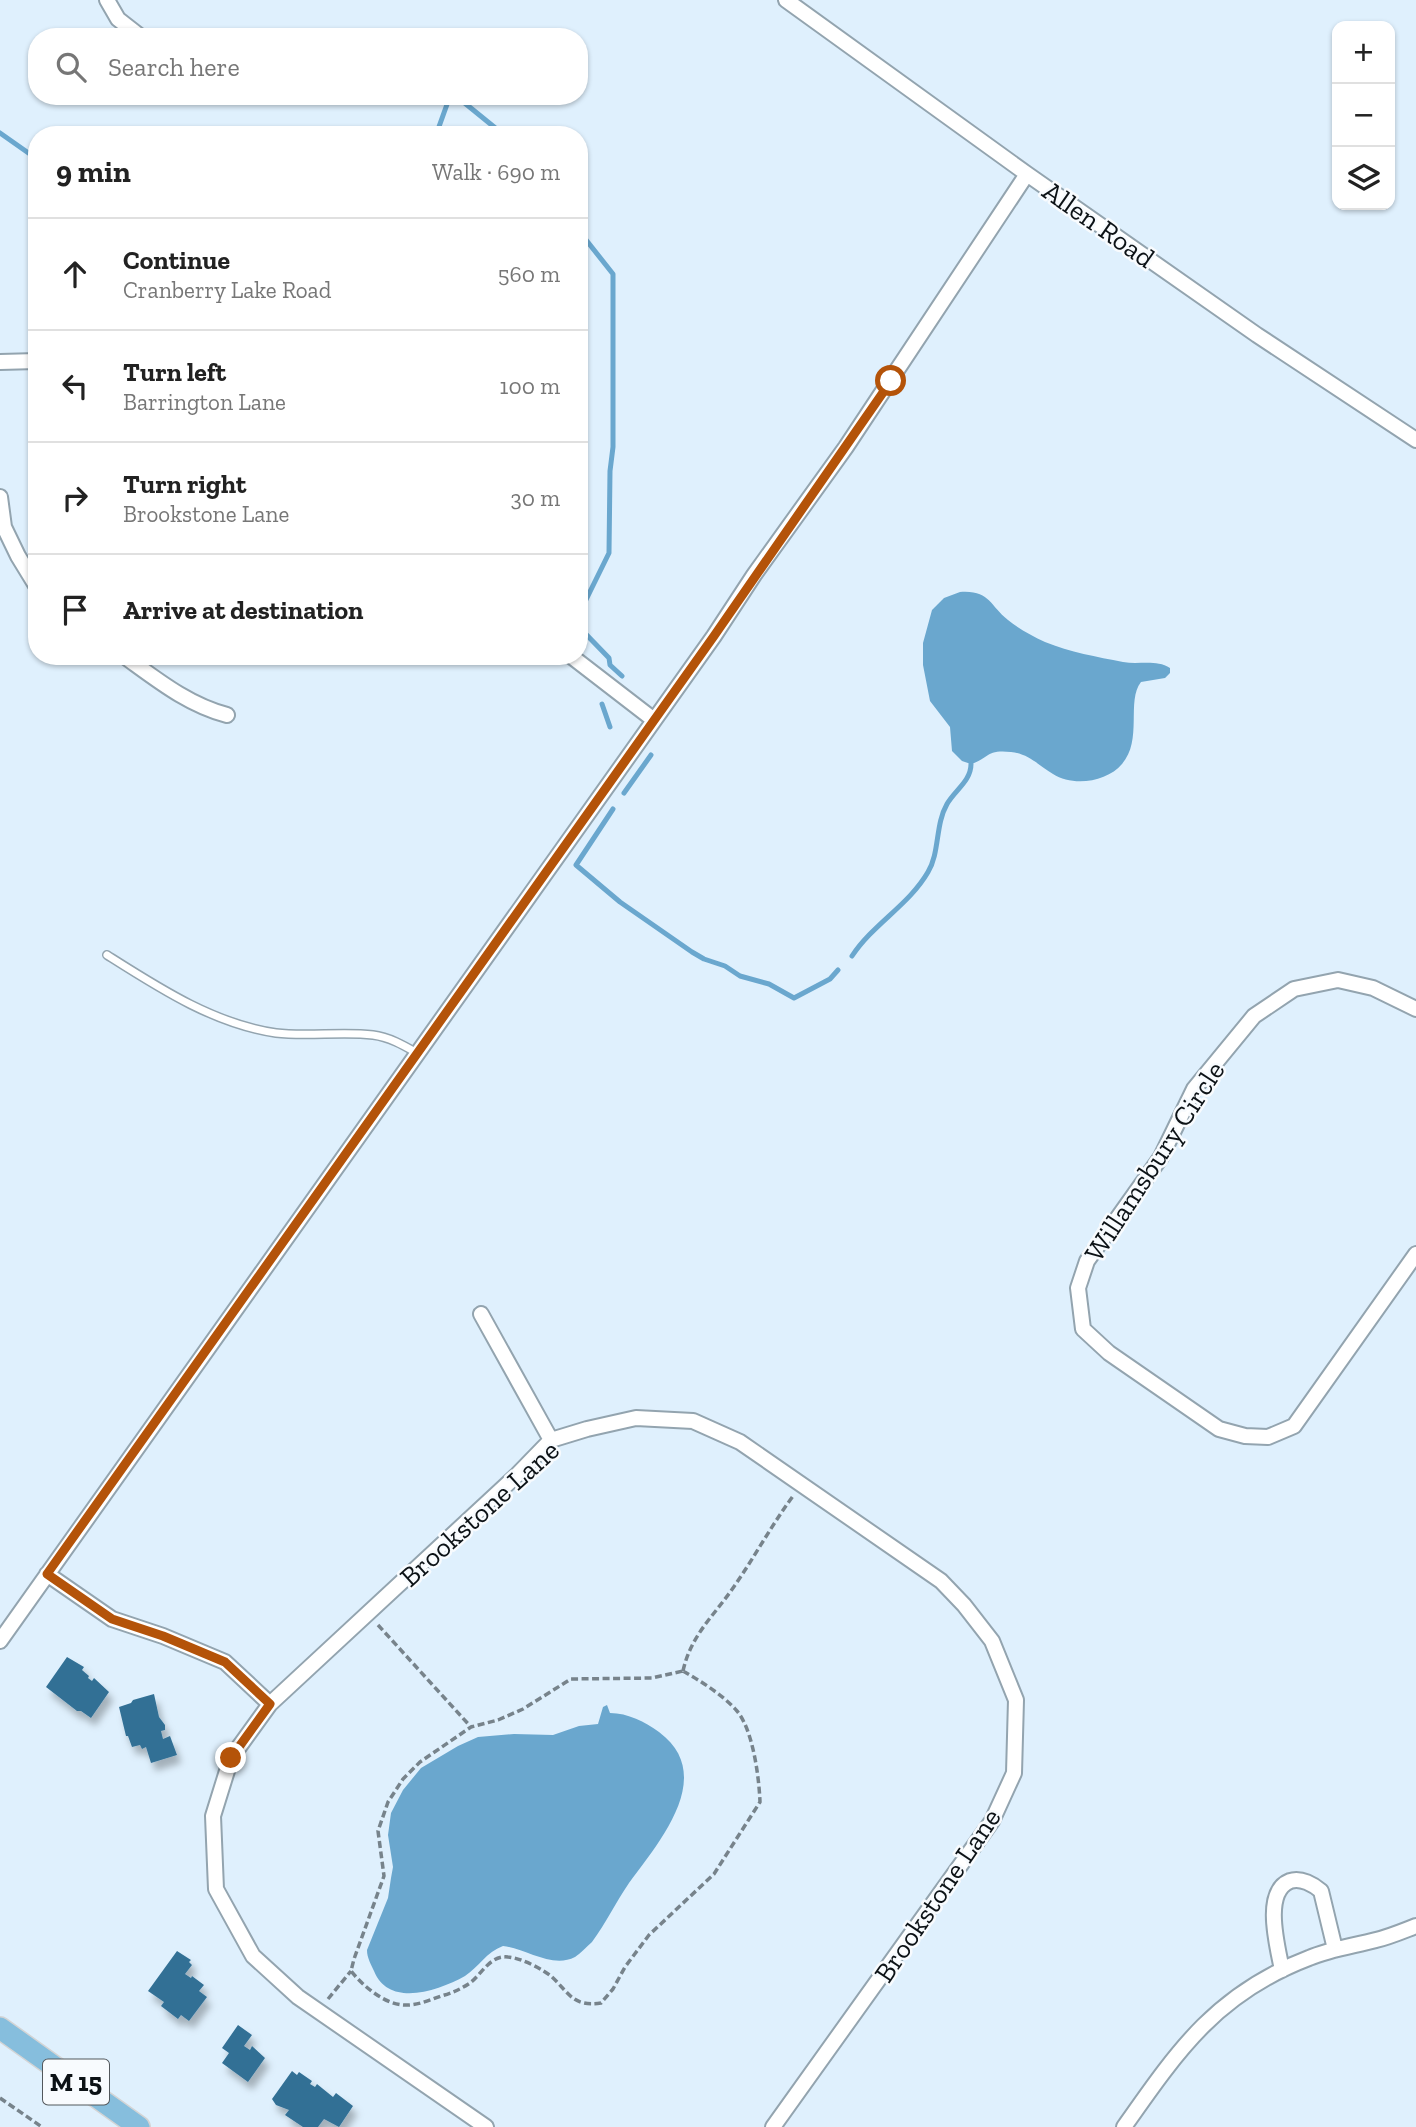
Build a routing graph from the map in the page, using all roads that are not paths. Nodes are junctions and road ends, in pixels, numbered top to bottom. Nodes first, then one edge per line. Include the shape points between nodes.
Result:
1 (107, 0) edge
2 (786, 0) edge
3 (130, 28) edge
4 (1027, 174) junction
5 (28, 361) edge
6 (0, 362) edge
7 (1416, 440) edge
8 (0, 497) edge
9 (28, 572) edge
10 (137, 665) edge
11 (583, 665) edge
12 (227, 715) dead end
13 (654, 720) junction
14 (107, 955) dead end
15 (1416, 1009) edge
16 (417, 1053) junction
17 (1416, 1254) edge
18 (481, 1314) dead end
19 (551, 1440) junction
20 (47, 1574) junction
21 (0, 1641) edge
22 (270, 1704) junction
23 (1416, 1926) edge
24 (1335, 1949) junction
25 (1282, 1970) junction
26 (0, 2028) edge
27 (139, 2127) edge
28 (486, 2127) edge
29 (773, 2127) edge
30 (1124, 2127) edge

1 - 3 street
2 - 4 street, Allen Road
4 - 7 street, Allen Road
4 - 13 street via 846,447
5 - 6 street
8 - 9 street via 4,527
10 - 12 street via 177,694
11 - 13 street
13 - 16 street
14 - 16 lane via 175,998 245,1026 290,1034 373,1035
15 - 17 street, Willamsbury Circle via 1373,988 1338,980 1294,989 1254,1016 1194,1089 1161,1157 1087,1261 1077,1288 1083,1329 1219,1429 1268,1437 1294,1426
16 - 20 street
18 - 19 street
19 - 22 street, Brookstone Lane
19 - 29 street, Brookstone Lane via 636,1418 693,1421 740,1442 942,1581 992,1641 1016,1700 1014,1773 992,1821
20 - 21 street
20 - 22 street via 112,1619 225,1662
22 - 28 street, Brookstone Lane via 231,1758 213,1816 216,1889 253,1956 298,1997
23 - 24 street
24 - 25 street
24 - 25 street via 1321,1891 1310,1883 1288,1881 1276,1895 1274,1906
25 - 30 street via 1236,1995 1204,2022
26 - 27 main road, M 15

